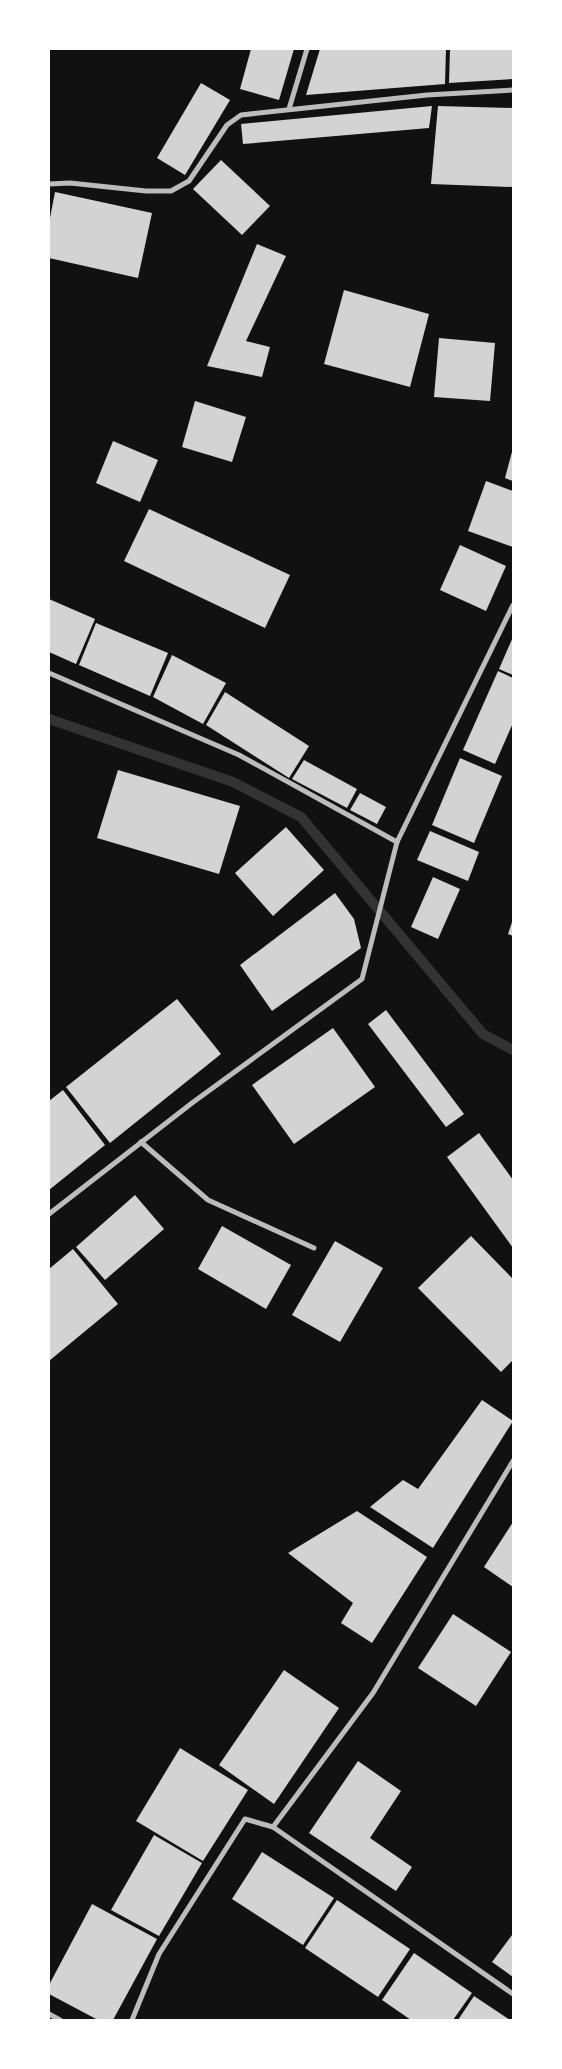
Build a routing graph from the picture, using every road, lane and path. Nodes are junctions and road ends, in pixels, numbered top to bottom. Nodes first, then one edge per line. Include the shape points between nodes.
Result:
1 (307, 49) edge
2 (513, 90) edge
3 (289, 110) junction
4 (49, 184) edge
5 (513, 605) edge
6 (49, 673) edge
7 (397, 842) junction
8 (141, 1142) junction
9 (49, 1214) edge
10 (314, 1248) dead end
11 (513, 1461) edge
12 (273, 1826) junction
13 (513, 1994) edge
14 (49, 2014) edge
15 (60, 2020) edge
16 (132, 2020) edge

1 - 3 street
2 - 3 street via 427,95
3 - 4 street via 242,115 228,125 189,181 171,191
5 - 7 street
6 - 7 street via 239,754
7 - 8 street via 362,979
8 - 9 street
8 - 10 street via 208,1200
11 - 12 street via 373,1693
12 - 13 street
12 - 16 street via 245,1819 159,1954
14 - 15 street

